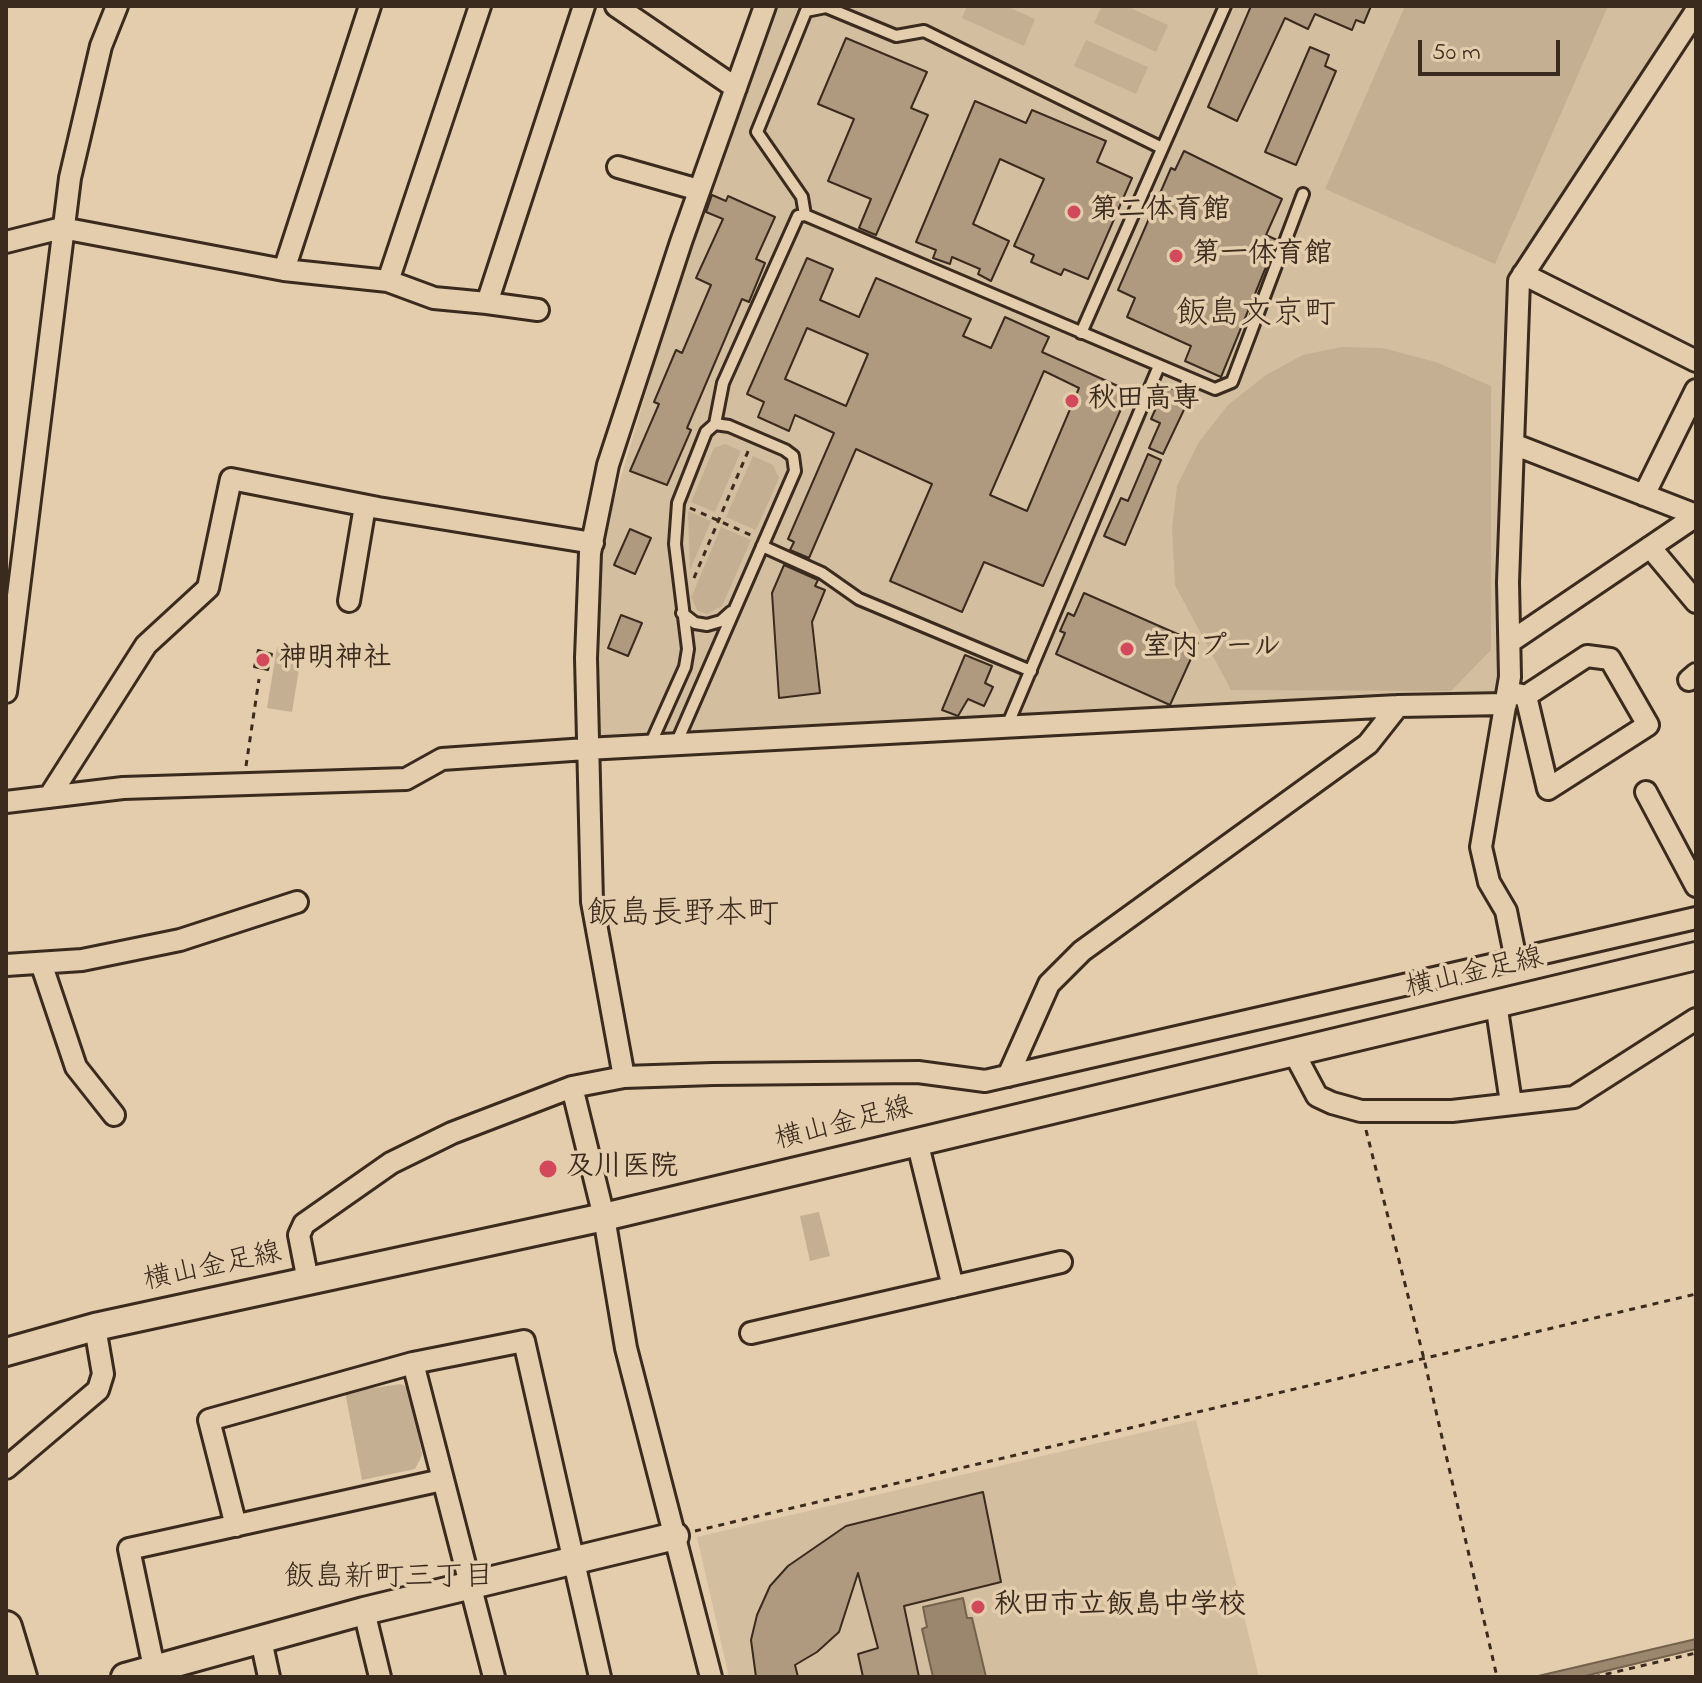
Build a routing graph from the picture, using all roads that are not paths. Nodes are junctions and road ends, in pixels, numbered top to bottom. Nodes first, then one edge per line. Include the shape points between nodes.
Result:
1 (117, 6) edge
2 (370, 6) edge
3 (480, 6) edge
4 (584, 6) edge
5 (616, 6) edge
6 (765, 6) edge
7 (1225, 6) edge
8 (1696, 11) edge
9 (736, 88) junction
10 (1162, 148) junction
11 (618, 167) dead end
12 (699, 190) junction
13 (1303, 194) dead end
14 (805, 215) junction
15 (62, 228) junction
16 (6, 242) edge
17 (284, 270) junction
18 (1523, 274) junction
19 (388, 281) junction
20 (487, 303) junction
21 (538, 310) dead end
22 (1081, 333) junction
23 (1696, 361) edge
24 (1159, 366) junction
25 (1696, 390) edge
26 (715, 424) junction
27 (1513, 444) junction
28 (1644, 495) junction
29 (365, 506) junction
30 (1696, 515) edge
31 (593, 543) junction
32 (763, 543) junction
33 (1650, 547) junction
34 (349, 601) dead end
35 (1696, 602) edge
36 (735, 608) junction
37 (682, 610) junction
38 (1510, 642) junction
39 (1031, 671) junction
40 (6, 692) edge
41 (1513, 697) junction
42 (1398, 706) junction
43 (1007, 726) junction
44 (676, 744) junction
45 (650, 745) junction
46 (586, 749) junction
47 (1646, 792) dead end
48 (49, 797) junction
49 (6, 802) edge
50 (1696, 886) edge
51 (297, 902) dead end
52 (1696, 918) edge
53 (1696, 956) edge
54 (1516, 960) junction
55 (41, 963) junction
56 (6, 965) edge
57 (1496, 1003) junction
58 (1696, 1019) edge
59 (1293, 1051) junction
60 (1008, 1076) junction
61 (624, 1077) junction
62 (572, 1087) junction
63 (1511, 1103) junction
64 (114, 1115) dead end
65 (917, 1141) junction
66 (604, 1217) junction
67 (1061, 1262) dead end
68 (308, 1281) junction
69 (953, 1287) junction
70 (95, 1327) junction
71 (751, 1333) dead end
72 (6, 1352) edge
73 (413, 1363) junction
74 (6, 1468) edge
75 (442, 1480) junction
76 (236, 1526) junction
77 (675, 1536) junction
78 (573, 1562) junction
79 (472, 1587) junction
80 (364, 1611) junction
81 (6, 1627) edge
82 (261, 1640) junction
83 (156, 1673) edge
84 (21, 1677) edge
85 (125, 1677) edge
86 (269, 1677) edge
87 (380, 1677) edge
88 (494, 1677) edge
89 (600, 1677) edge
90 (711, 1677) edge

1 - 15 street via 94,73
2 - 17 street
3 - 19 street
4 - 20 street
5 - 9 street
6 - 9 street
7 - 10 lane
8 - 18 street
9 - 12 street
10 - 14 lane via 924,31 896,36 826,7 806,11 757,132 802,197
10 - 22 lane
11 - 12 street
12 - 31 street via 608,465
13 - 24 lane via 1232,382 1215,389
14 - 22 lane
14 - 26 lane via 798,216 723,383
15 - 16 street
15 - 17 street
15 - 40 street
17 - 19 street
18 - 23 street
18 - 27 street
19 - 20 street via 434,298
20 - 21 street
22 - 24 lane
24 - 39 lane
25 - 28 street
26 - 32 lane via 793,456 795,471
26 - 37 lane via 706,432 678,503 675,544
27 - 28 street
27 - 38 street
28 - 30 street
29 - 31 street
29 - 34 street
29 - 48 street via 231,479 208,588 146,645
30 - 33 street
31 - 46 street via 587,597
32 - 36 lane
32 - 39 lane via 859,599
33 - 35 street
33 - 38 street
36 - 37 lane via 707,625 695,623
36 - 44 lane
37 - 45 lane via 685,667
38 - 41 street
39 - 43 lane
41 - 41 street via 1548,789 1648,725 1610,659 1587,656
41 - 42 street
41 - 54 street via 1481,847 1489,882 1506,911
42 - 43 street
42 - 60 street via 1368,744 1082,951 1049,984
43 - 44 street
44 - 45 street
45 - 46 street
46 - 48 street via 442,759 406,779 123,788
46 - 61 street via 592,902
47 - 50 street
48 - 49 street
51 - 55 street via 180,940
52 - 54 street
53 - 57 street, 横山金足線
54 - 60 street
55 - 56 street
55 - 64 street via 76,1067
57 - 59 street, 横山金足線
57 - 63 street
58 - 63 street via 1574,1097
59 - 63 street via 1317,1096 1361,1111 1452,1111
59 - 65 street, 横山金足線
60 - 61 street via 985,1081 918,1072
61 - 62 street
62 - 66 street
62 - 68 street via 452,1133 391,1163 304,1224 299,1235
65 - 66 street, 横山金足線
65 - 69 street
66 - 68 street, 横山金足線
66 - 77 street via 626,1348
67 - 69 street
68 - 70 street, 横山金足線
69 - 71 street
70 - 72 street, 横山金足線
70 - 74 street via 103,1374 98,1390
73 - 75 street
73 - 76 street via 209,1420
73 - 78 street via 524,1341
75 - 76 street
75 - 79 street
76 - 83 street via 129,1549
77 - 78 street
77 - 90 street
78 - 79 street
78 - 89 street
79 - 80 street
79 - 88 street
80 - 82 street
80 - 87 street
81 - 84 main road
82 - 83 street
82 - 86 street
83 - 85 street

